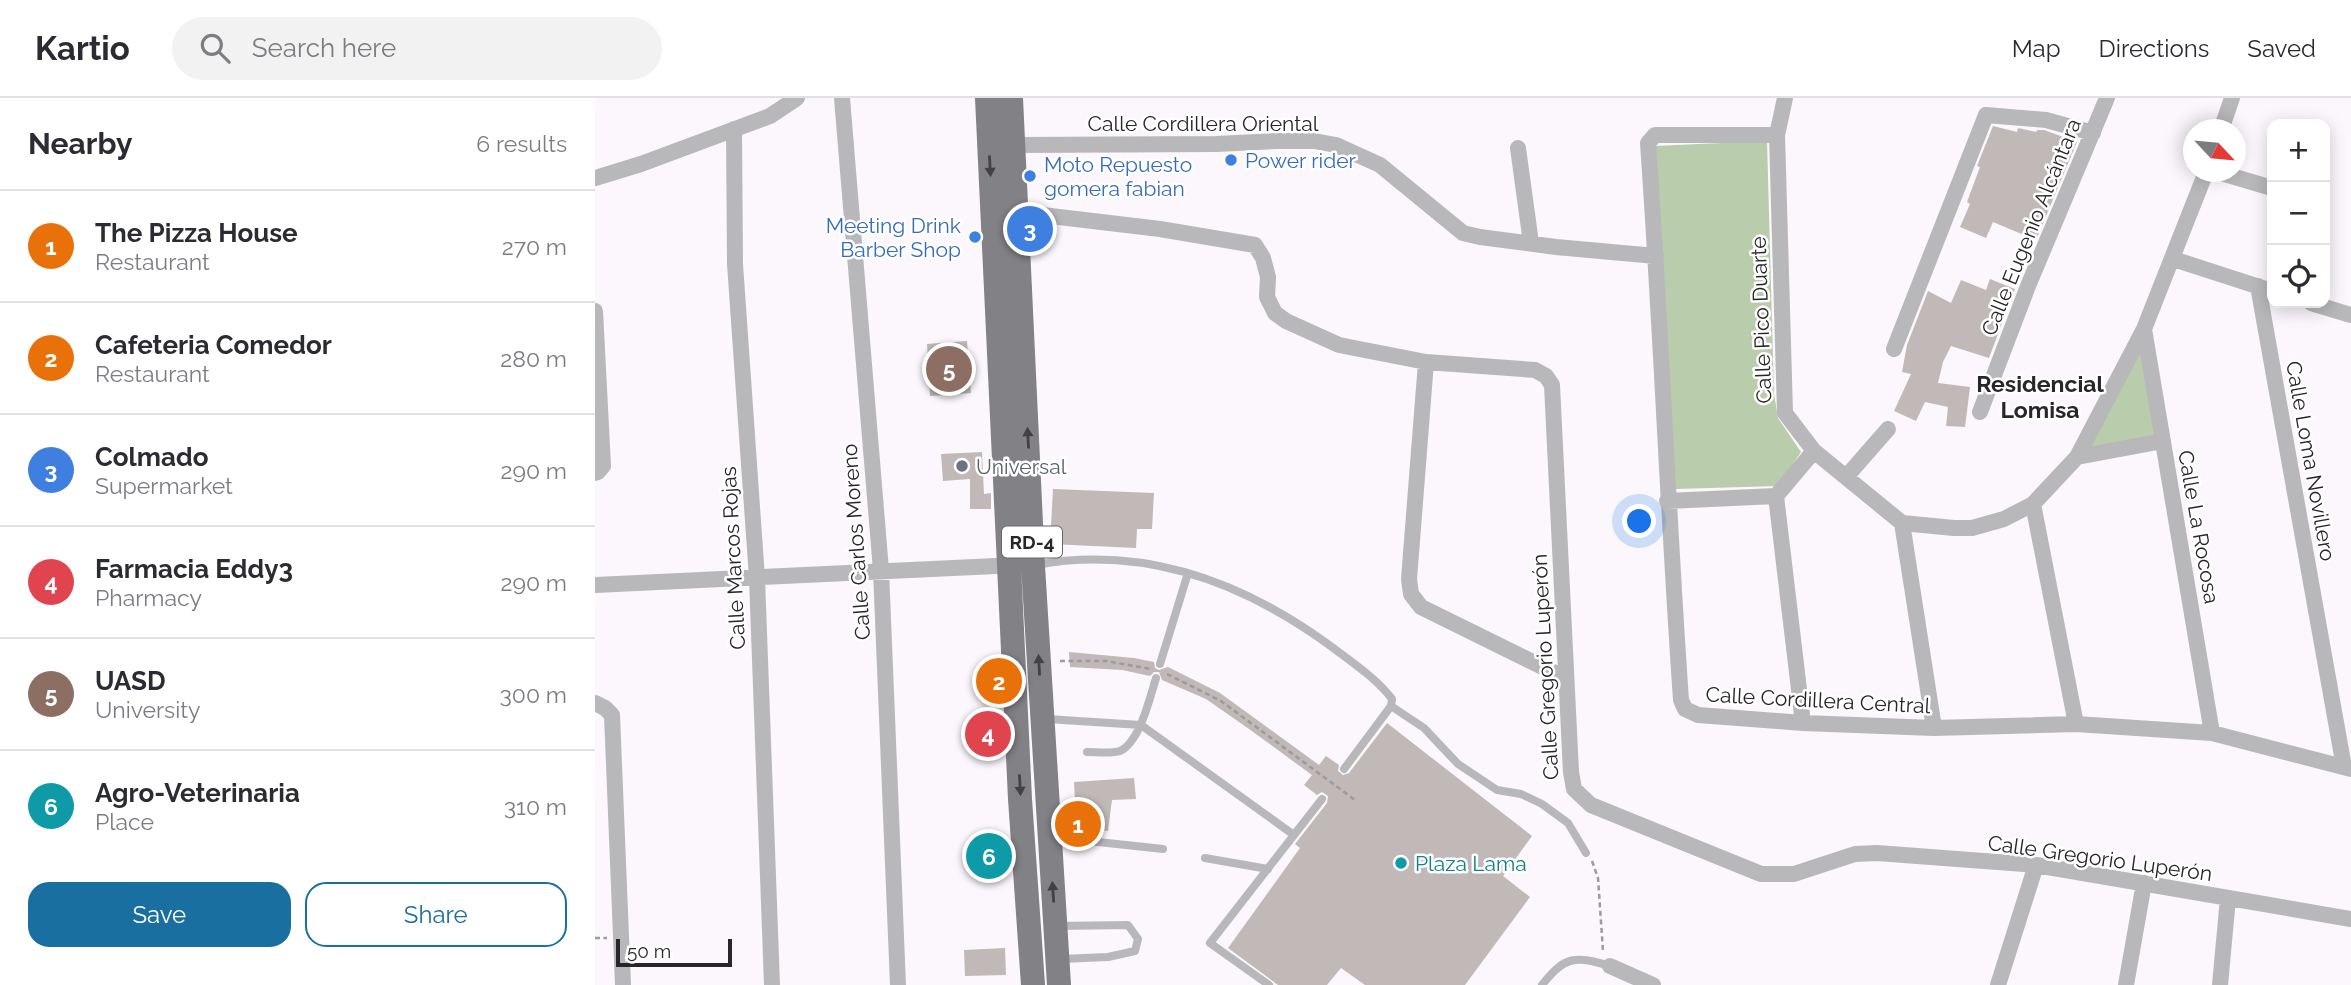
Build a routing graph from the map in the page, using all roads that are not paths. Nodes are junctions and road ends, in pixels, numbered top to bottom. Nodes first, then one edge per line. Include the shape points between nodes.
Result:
1 (797, 98) edge
2 (842, 98) edge
3 (987, 98) edge
4 (1011, 98) edge
5 (1785, 98) edge
6 (2107, 98) edge
7 (2232, 98) edge
8 (2225, 119) edge
9 (734, 129) junction
10 (2093, 133) junction
11 (1777, 135) junction
12 (1014, 145) junction
13 (1518, 148) dead end
14 (595, 178) edge
15 (2246, 180) edge
16 (2202, 182) edge
17 (2267, 187) edge
18 (1017, 212) junction
19 (1531, 243) junction
20 (1656, 256) junction
21 (2173, 259) junction
22 (2265, 288) edge
23 (2328, 308) edge
24 (595, 311) edge
25 (2351, 315) edge
26 (2144, 329) junction
27 (1894, 349) dead end
28 (1426, 362) junction
29 (1980, 412) dead end
30 (1888, 429) dead end
31 (2163, 441) junction
32 (1814, 452) junction
33 (2077, 457) junction
34 (595, 472) edge
35 (1846, 477) junction
36 (1776, 496) junction
37 (1667, 501) junction
38 (2033, 504) junction
39 (1902, 523) junction
40 (1022, 566) junction
41 (881, 570) junction
42 (1188, 573) junction
43 (757, 578) junction
44 (595, 585) edge
45 (1566, 678) junction
46 (595, 703) edge
47 (1391, 706) junction
48 (1042, 719) junction
49 (1803, 723) junction
50 (2076, 724) junction
51 (1140, 725) junction
52 (1934, 728) junction
53 (2212, 733) junction
54 (1087, 752) dead end
55 (2347, 768) edge
56 (1344, 769) dead end
57 (1322, 799) dead end
58 (1294, 835) junction
59 (1049, 836) junction
60 (1163, 849) dead end
61 (1586, 853) road end
62 (1205, 858) dead end
63 (2036, 865) junction
64 (1268, 869) junction
65 (2144, 883) junction
66 (2228, 898) junction
67 (2351, 919) edge
68 (1055, 926) junction
69 (1058, 959) junction
70 (1607, 965) joint
71 (623, 985) edge
72 (772, 985) edge
73 (898, 985) edge
74 (1033, 985) edge
75 (1059, 985) edge
76 (1269, 985) edge
77 (1542, 985) edge
78 (1653, 985) edge
79 (1998, 985) edge
80 (2126, 985) edge
81 (2220, 985) edge

1 - 9 street via 770,116
2 - 41 street, Calle Carlos Moreno
3 -> 40 main road, RD-4
4 - 12 main road, RD-4
5 - 11 street, Calle Pico Duarte
6 - 10 street, Calle Eugenio Alcántara
7 - 8 street
9 - 14 street
9 - 43 street, Calle Marcos Rojas via 735,264
10 - 27 street via 2046,120 1986,115
10 - 29 street, Calle Eugenio Alcántara
11 - 20 street, Calle Cordillera Central via 1651,137
11 - 32 street, Calle Pico Duarte via 1785,414
12 - 18 main road, RD-4
12 - 19 street, Calle Cordillera Oriental via 1314,141 1336,145 1380,164 1464,233
13 - 19 street
15 - 17 street
16 - 21 street
18 - 28 street, Calle Gregorio Luperón via 1255,245 1268,276 1267,297 1275,313 1286,321 1339,345
40 -> 18 main road, RD-4
19 - 20 street, Calle Cordillera Oriental
20 - 37 street, Calle Cordillera Central
21 - 22 street
21 - 26 street
22 - 55 street, Calle Loma Novillero
23 - 25 street
24 - 34 street via 603,466
26 - 31 street, Calle La Rocosa
26 - 33 street
28 - 45 street via 1411,594 1422,607
28 - 45 street, Calle Gregorio Luperón via 1535,370 1550,380
30 - 35 street
31 - 33 street
31 - 53 street, Calle La Rocosa
32 - 35 street, Calle Pico Duarte
32 - 36 street
33 - 38 street
35 - 39 street, Calle Pico Duarte
36 - 37 street
36 - 49 street
37 - 49 street, Calle Cordillera Central via 1685,709 1698,715
38 - 39 street via 1972,528
38 - 50 street
39 - 52 street
40 - 41 street
40 - 42 lane via 1110,558
48 -> 40 main road, RD-4 via 1039,662
40 -> 74 main road, RD-4 via 1027,918
41 - 43 street
41 - 73 street, Calle Carlos Moreno
42 - 47 lane via 1241,592 1287,616 1363,671 1387,692
42 - 51 lane
43 - 44 street
43 - 72 street, Calle Marcos Rojas
45 - 63 street, Calle Gregorio Luperón via 1571,772 1581,798 1761,874 1794,874 1855,854 1877,853
46 - 71 street via 611,715
47 - 56 lane
47 - 61 lane via 1424,727 1458,764 1497,790 1521,794 1568,823
48 - 51 lane
48 - 59 main road, RD-4
49 - 52 street, Calle Cordillera Central
50 - 52 street, Calle Cordillera Central
50 - 53 street, Calle Cordillera Central
51 - 54 lane via 1126,747 1117,752
51 - 58 lane
53 - 55 street, Calle Cordillera Central
57 - 58 lane
58 - 64 lane
59 - 60 lane
68 -> 59 main road, RD-4
62 - 64 lane
63 - 65 street, Calle Gregorio Luperón
63 - 79 street
64 - 76 lane via 1210,943
65 - 66 street, Calle Gregorio Luperón
65 - 80 street
66 - 67 street, Calle Gregorio Luperón
66 - 81 street
68 - 69 main road, RD-4
68 - 69 lane via 1128,925 1138,939 1135,951
69 - 75 main road, RD-4
70 - 77 lane via 1577,958 1559,965
70 - 78 street

